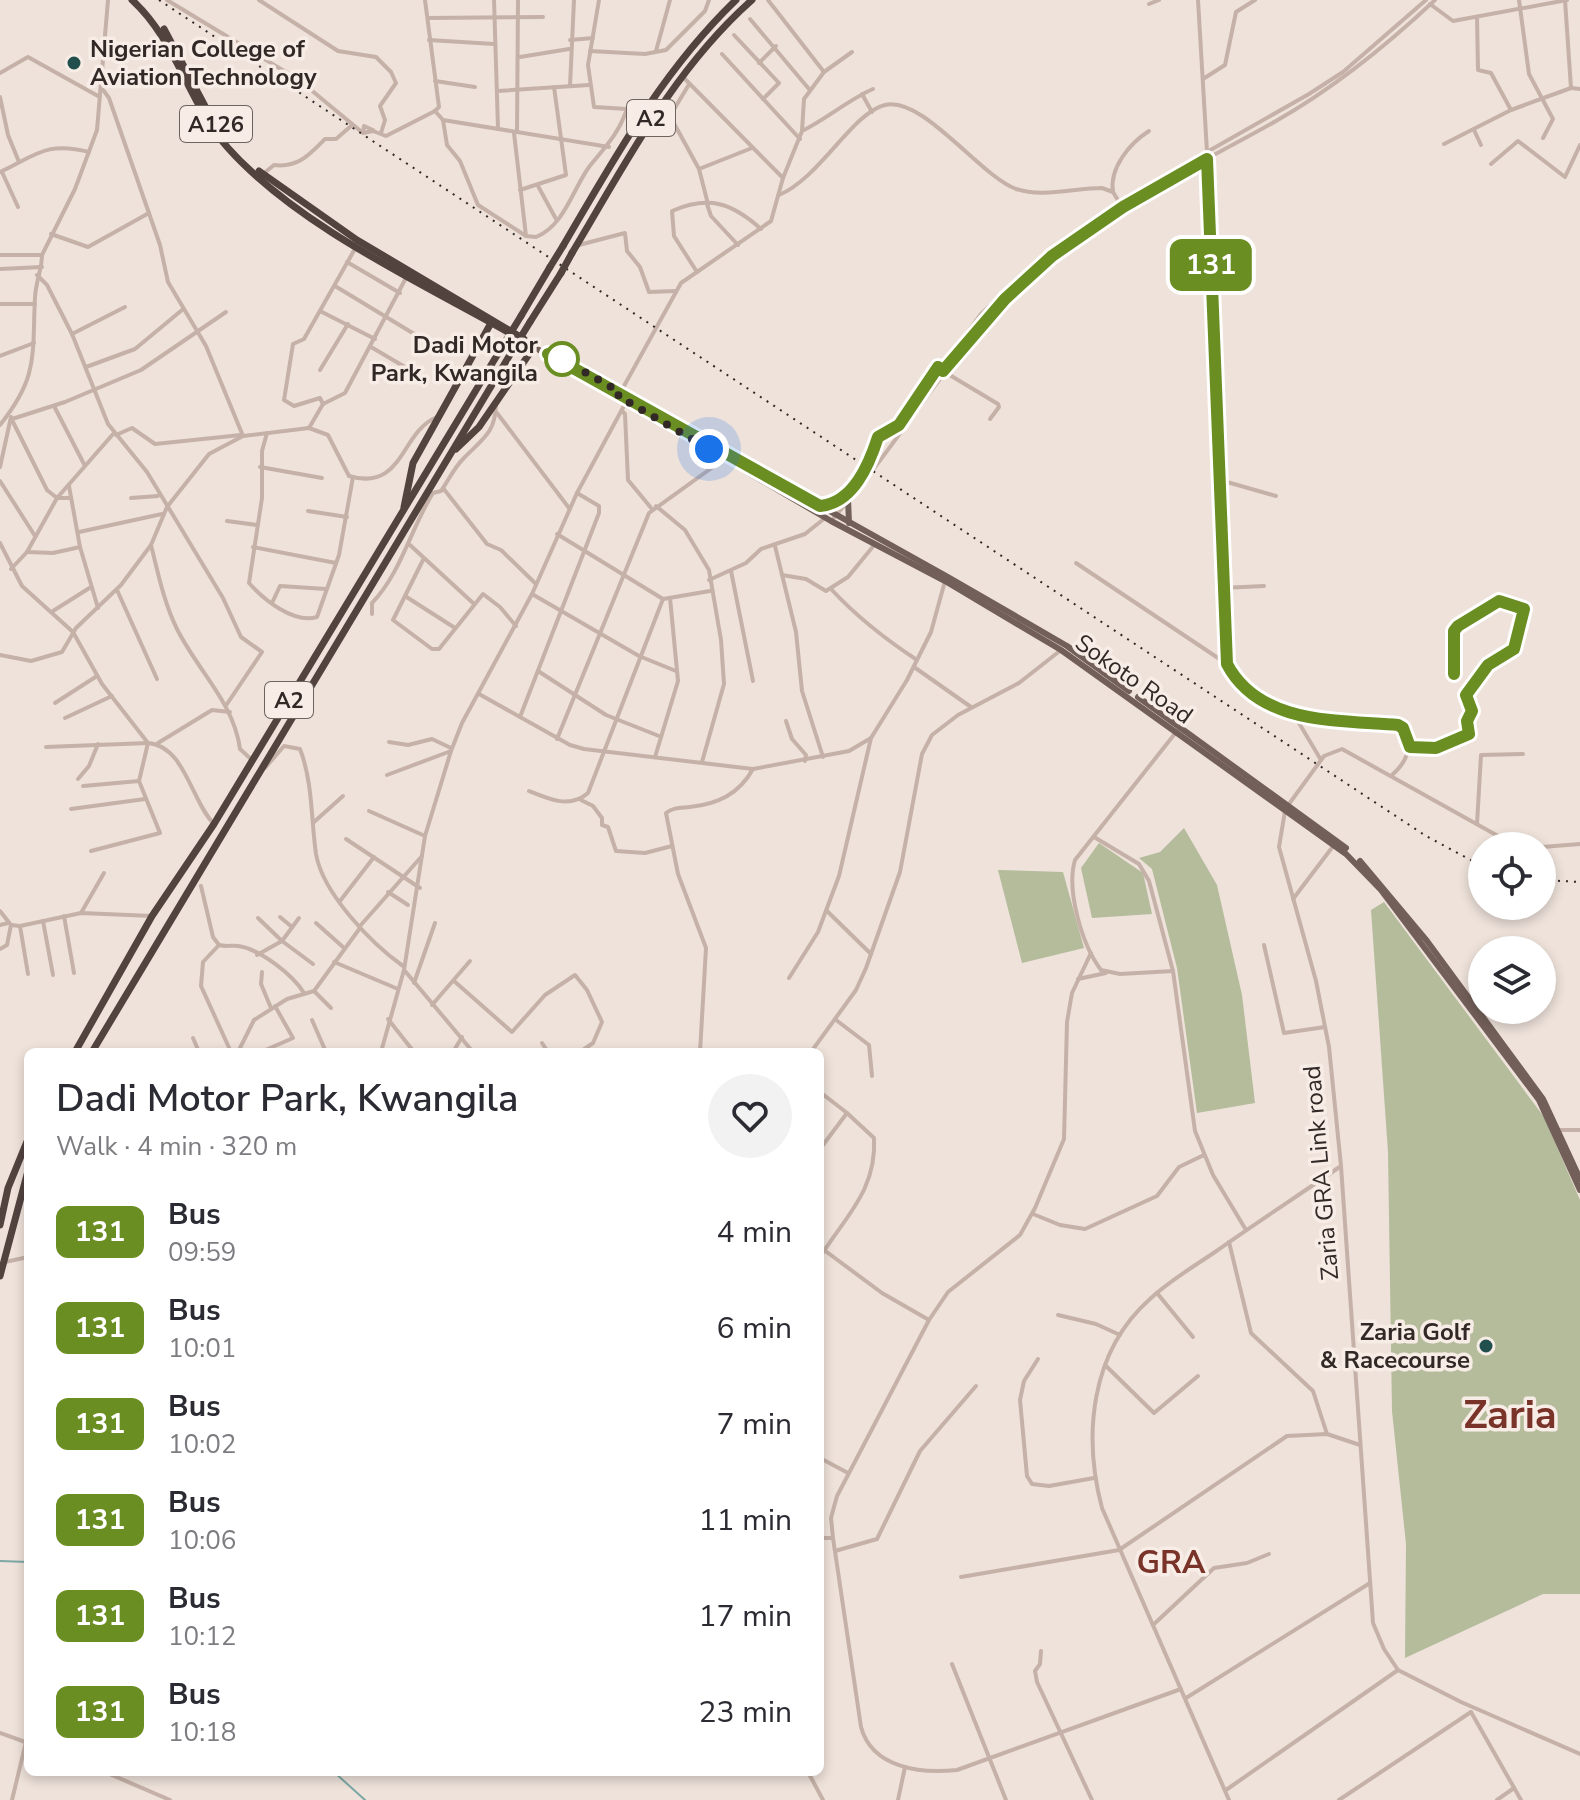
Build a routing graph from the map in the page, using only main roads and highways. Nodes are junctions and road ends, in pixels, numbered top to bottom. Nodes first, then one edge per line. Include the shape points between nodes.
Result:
1 (132, 0) edge
2 (140, 0) edge
3 (736, 0) edge
4 (752, 0) edge
5 (491, 323) junction
6 (525, 342) junction
7 (534, 347) junction
8 (619, 394) junction
9 (465, 409) junction
10 (474, 414) junction
11 (446, 459) junction
12 (820, 506) junction
13 (402, 514) junction
14 (831, 517) junction
15 (849, 523) junction
16 (1233, 768) junction
17 (1287, 806) junction
18 (136, 945) junction
19 (152, 956) junction
20 (126, 960) junction
21 (142, 973) junction
22 (77, 1048) edge
23 (95, 1048) edge
24 (24, 1149) edge
25 (1580, 1179) edge
26 (24, 1186) edge
27 (1580, 1190) edge
28 (0, 1225) edge
29 (0, 1276) edge

1 - 5 highway, A126 via 161,32 229,149 262,180 356,247
2 - 6 highway, A126 via 173,43 220,130 263,174 357,240
3 - 9 highway, A2, bridge via 686,53 644,110
4 - 10 highway, A2, bridge via 711,40 653,116
5 - 6 highway, A126
5 - 13 highway via 410,469
6 - 7 highway, A126
7 - 8 main road, Sokoto Road
7 - 11 highway via 496,407
8 - 12 main road
8 - 14 main road, Sokoto Road
9 - 10 highway
9 - 13 highway, A2
10 - 11 highway, A2
11 - 19 highway, A2
12 - 14 main road
12 - 15 main road via 846,498
13 - 18 highway, A2
14 - 15 main road, Sokoto Road
14 - 16 main road, Sokoto Road via 1061,650
15 - 16 main road, Sokoto Road via 1067,646
16 - 17 main road, Sokoto Road
17 - 25 main road, Sokoto Road via 1350,851 1385,888 1536,1089
17 - 27 main road, Sokoto Road via 1381,890 1539,1100
18 - 19 highway
18 - 20 highway, A2
19 - 21 highway, A2
20 - 21 highway via 139,965
20 - 22 highway, A2
21 - 23 highway, A2
24 - 28 highway
26 - 29 highway

